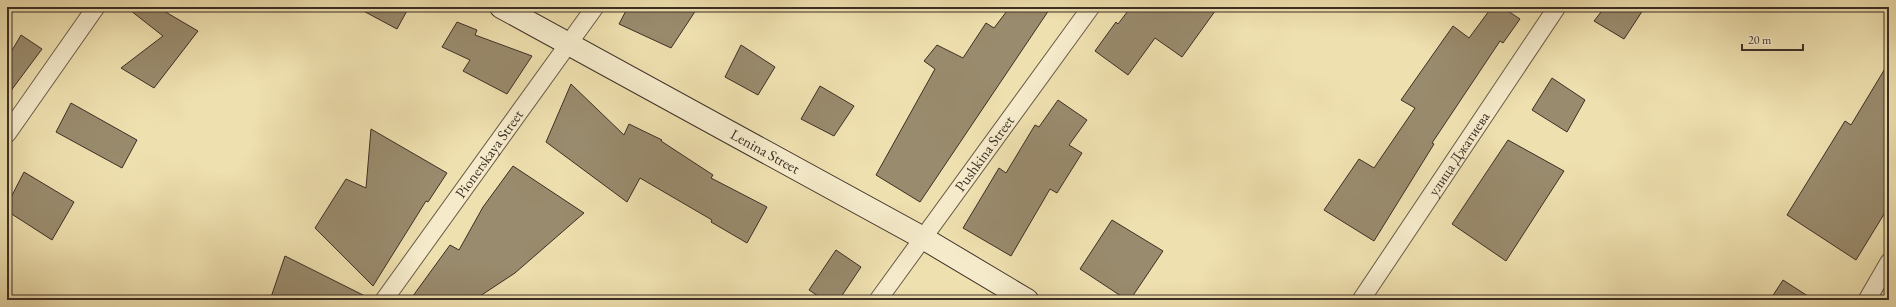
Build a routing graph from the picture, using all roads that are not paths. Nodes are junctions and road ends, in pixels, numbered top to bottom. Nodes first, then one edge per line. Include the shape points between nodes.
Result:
1 (96, 7) edge
2 (501, 7) edge
3 (595, 7) edge
4 (1091, 7) edge
5 (1557, 7) edge
6 (569, 44) junction
7 (7, 134) edge
8 (923, 238) junction
9 (1889, 262) edge
10 (384, 300) edge
11 (878, 300) edge
12 (1027, 300) edge
13 (1361, 300) edge
14 (1867, 300) edge

1 - 7 street
2 - 6 street, Lenina Street
3 - 6 street, Pionerskaya Street
4 - 8 street, Pushkina Street
5 - 13 street, улица Джатиева
6 - 8 street, Lenina Street
6 - 10 street, Pionerskaya Street
8 - 11 street, Pushkina Street
8 - 12 street, Lenina Street
9 - 14 street

